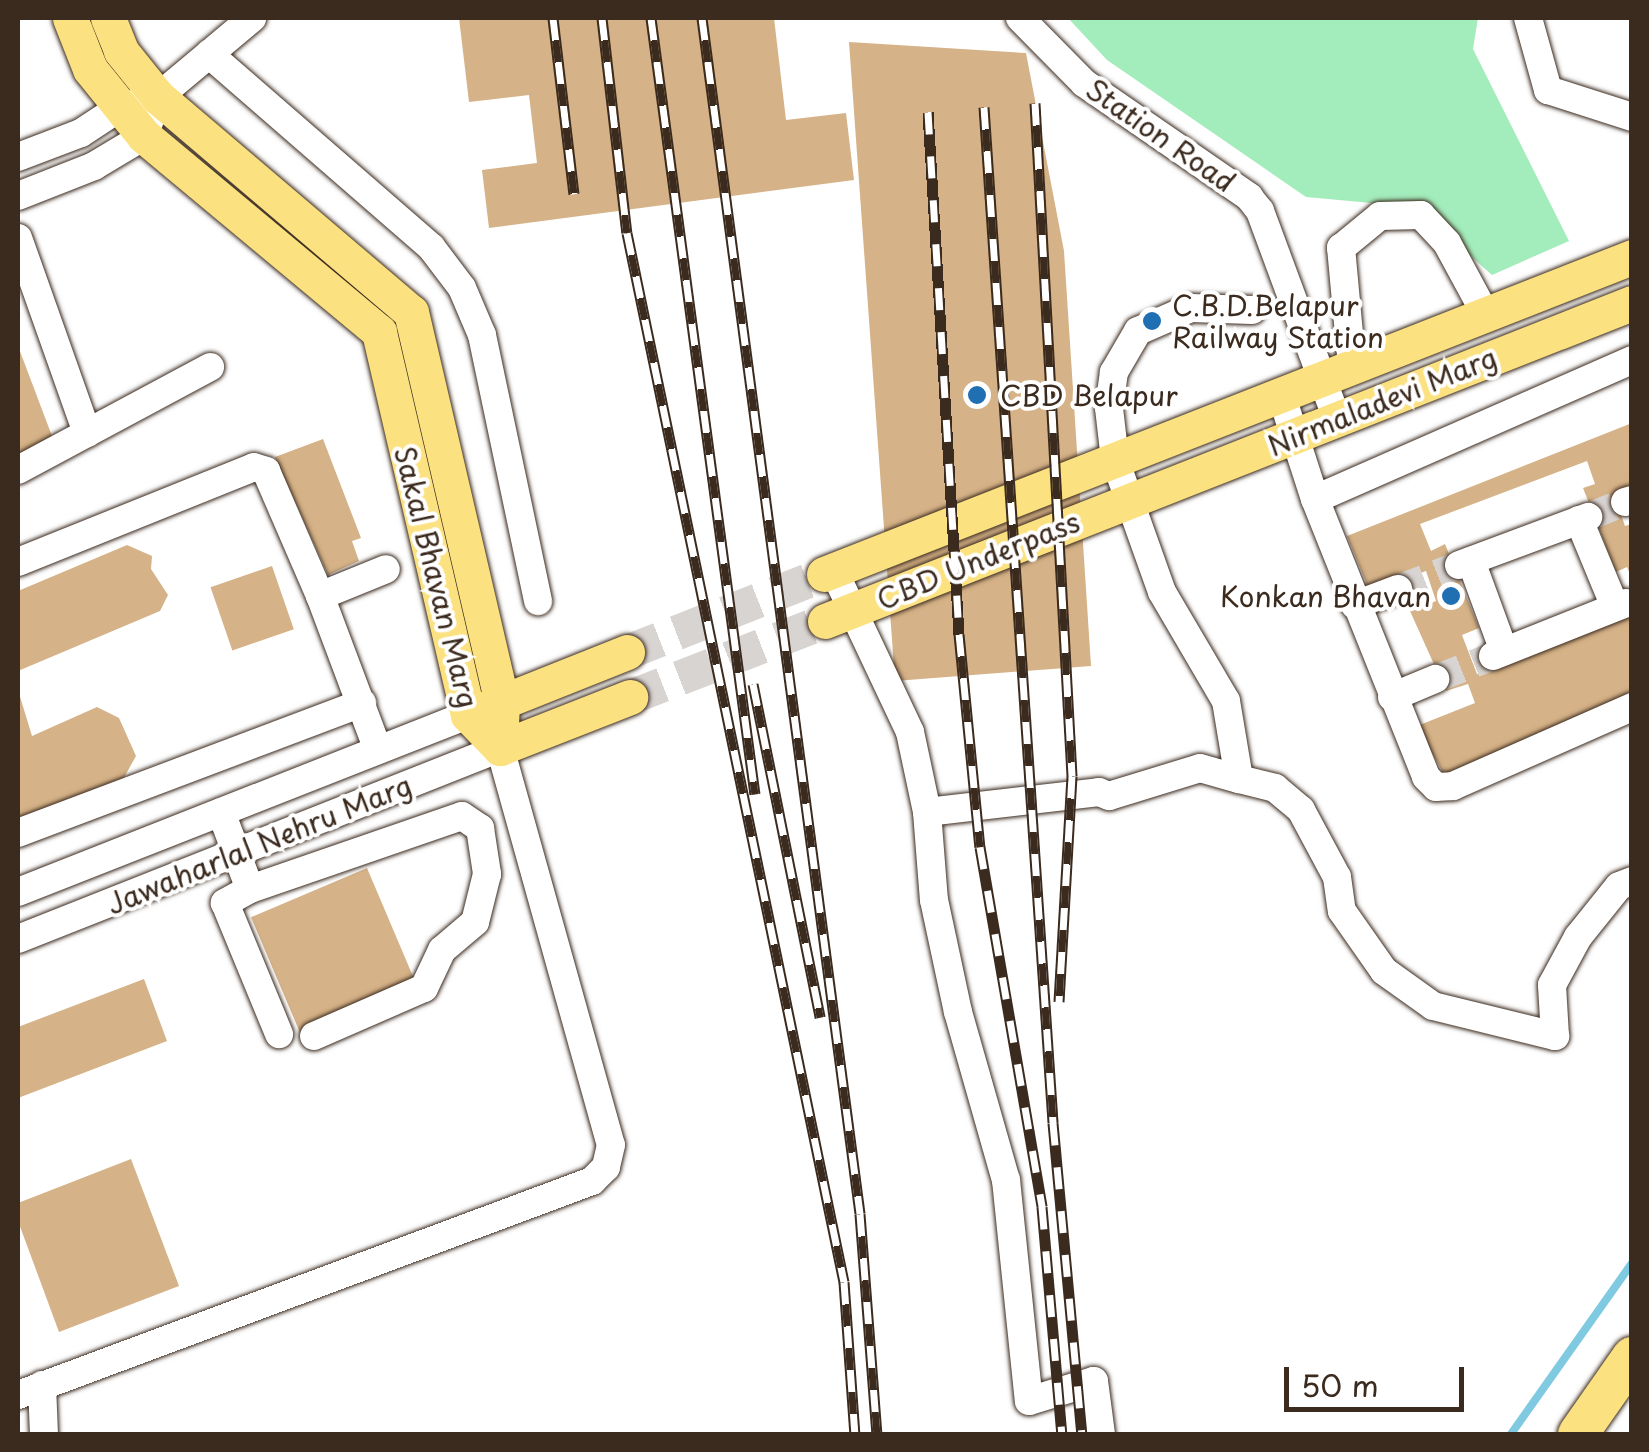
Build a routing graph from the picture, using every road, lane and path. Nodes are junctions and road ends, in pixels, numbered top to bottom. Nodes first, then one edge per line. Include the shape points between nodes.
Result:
1 (70, 18) edge
2 (108, 18) edge
3 (252, 18) edge
4 (1020, 18) edge
5 (1528, 18) edge
6 (208, 54) junction
7 (158, 97) junction
8 (119, 108) junction
9 (1632, 117) edge
10 (144, 136) junction
11 (18, 158) edge
12 (18, 196) edge
13 (18, 238) edge
14 (1632, 257) edge
15 (1630, 308) edge
16 (1252, 310) dead end
17 (1486, 315) junction
18 (1632, 360) edge
19 (210, 368) dead end
20 (1337, 372) junction
21 (1281, 394) junction
22 (1337, 419) junction
23 (87, 433) junction
24 (1293, 436) junction
25 (1115, 460) junction
26 (18, 470) edge
27 (1315, 499) junction
28 (1132, 500) junction
29 (18, 562) edge
30 (386, 569) dead end
31 (829, 572) joint
32 (1398, 589) tunnel mouth
33 (320, 596) junction
34 (538, 601) dead end
35 (1355, 605) junction
36 (837, 616) junction
37 (627, 652) tunnel mouth
38 (1499, 654) joint
39 (1435, 679) tunnel mouth
40 (1392, 696) junction
41 (630, 698) tunnel mouth
42 (362, 702) junction
43 (502, 702) junction
44 (1632, 707) edge
45 (468, 715) junction
46 (500, 748) junction
47 (378, 750) junction
48 (1239, 779) junction
49 (361, 804) junction
50 (221, 812) junction
51 (927, 812) junction
52 (18, 833) edge
53 (375, 845) junction
54 (237, 852) junction
55 (1632, 882) edge
56 (250, 889) junction
57 (18, 892) edge
58 (18, 939) edge
59 (279, 1034) dead end
60 (314, 1036) dead end
61 (1632, 1358) edge
62 (30, 1390) edge
63 (40, 1433) edge
64 (1101, 1434) edge
65 (1578, 1434) edge

1 - 8 main road, Sakal Bhavan Marg via 90,69
2 - 7 main road, Sakal Bhavan Marg via 122,51
3 - 6 street
4 - 20 street, Station Road via 1097,93 1249,197
5 - 9 street via 1548,90
6 - 7 street
6 - 34 street via 431,246 462,288 482,335
7 - 8 street
7 - 10 street
7 - 43 main road, Sakal Bhavan Marg via 411,312
8 - 10 main road, Sakal Bhavan Marg
8 - 11 street
10 - 12 street via 94,166
10 - 45 main road, Sakal Bhavan Marg via 378,332
13 - 23 street
14 - 17 main road, Nirmaladevi Marg
15 - 22 main road, Nirmaladevi Marg
16 - 25 street via 1191,308 1152,321 1126,344 1109,408
17 - 20 main road, Nirmaladevi Marg
17 - 20 street via 1447,243 1421,215 1380,216 1341,248
18 - 27 street
19 - 23 street
20 - 21 main road, Nirmaladevi Marg
20 - 22 street
21 - 24 street
21 - 25 main road, Nirmaladevi Marg
22 - 24 main road, Nirmaladevi Marg
23 - 26 street
24 - 27 street
24 - 28 main road, Nirmaladevi Marg
25 - 28 street
25 - 31 main road, CBD Underpass
27 - 35 street
28 - 36 main road, CBD Underpass
28 - 48 street via 1162,592 1226,702
29 - 33 street via 254,466 266,470
30 - 33 street
31 - 36 street
32 - 35 street
33 - 42 street
35 - 40 street
36 - 51 street via 910,732
37 - 43 main road
38 - 38 street via 1465,563 1583,518 1621,605
39 - 40 street
40 - 44 street via 1436,787 1452,786
41 - 46 main road
42 - 47 street
42 - 52 street
43 - 45 main road
43 - 46 main road, Sakal Bhavan Marg
45 - 46 main road, Sakal Bhavan Marg
45 - 47 street, Jawaharlal Nehru Marg
46 - 49 street, Jawaharlal Nehru Marg
46 - 62 street via 611,1146 606,1167 592,1181
47 - 50 street, Jawaharlal Nehru Marg
48 - 51 street via 1200,768 1109,796
48 - 55 street via 1275,788 1301,810 1337,877 1342,911 1384,971 1433,1006 1555,1036 1552,985 1578,938 1620,886
49 - 53 street
49 - 54 street, Jawaharlal Nehru Marg
50 - 54 street
50 - 57 street, Jawaharlal Nehru Marg
51 - 64 street via 934,900 950,975 1006,1180 1029,1401 1094,1381
53 - 56 street
53 - 60 street via 470,818 480,828 487,863 475,922 442,950 424,988
54 - 56 street
54 - 58 street, Jawaharlal Nehru Marg
56 - 59 street via 225,902
61 - 65 highway
62 - 63 street

